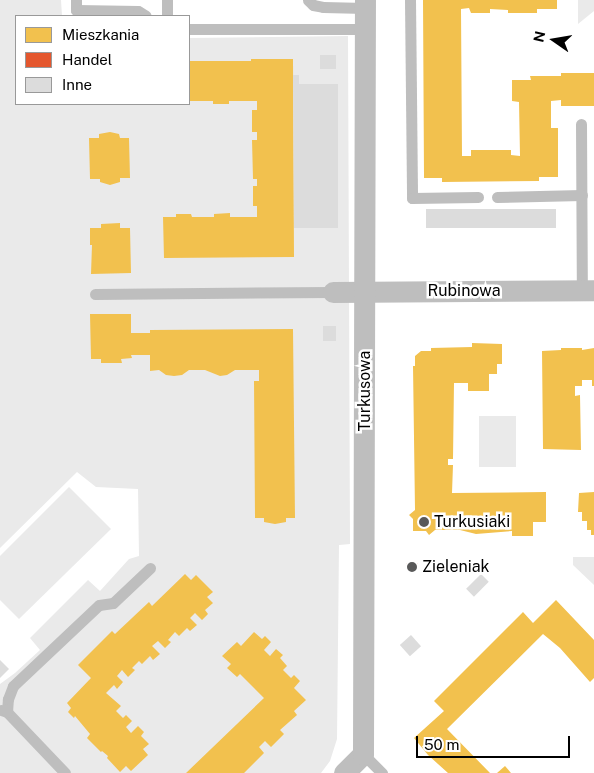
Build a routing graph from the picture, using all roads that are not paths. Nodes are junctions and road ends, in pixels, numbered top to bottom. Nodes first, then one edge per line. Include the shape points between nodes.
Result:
1 (76, 0) edge
2 (167, 0) edge
3 (308, 0) edge
4 (410, 0) edge
5 (365, 12) edge
6 (144, 15) edge
7 (167, 15) edge
8 (190, 29) edge
9 (581, 124) dead end
10 (582, 195) junction
11 (478, 197) dead end
12 (497, 197) dead end
13 (588, 290) edge
14 (333, 292) joint
15 (365, 292) junction
16 (95, 294) dead end
17 (150, 568) dead end
18 (4, 711) edge
19 (363, 754) junction
20 (65, 773) edge
21 (344, 773) edge
22 (382, 773) edge

1 - 6 lane via 76,10 138,11
2 - 7 lane
3 - 5 lane via 313,5
4 - 11 lane via 412,198
5 - 8 lane
5 - 15 street, Turkusowa
9 - 10 lane
10 - 12 lane
10 - 13 lane
13 - 15 street, Rubinowa
14 - 15 street, Rubinowa
14 - 16 lane
15 - 19 street, Turkusowa
17 - 18 lane via 113,603 99,605 13,686
18 - 20 lane
19 - 21 street
19 - 22 lane

